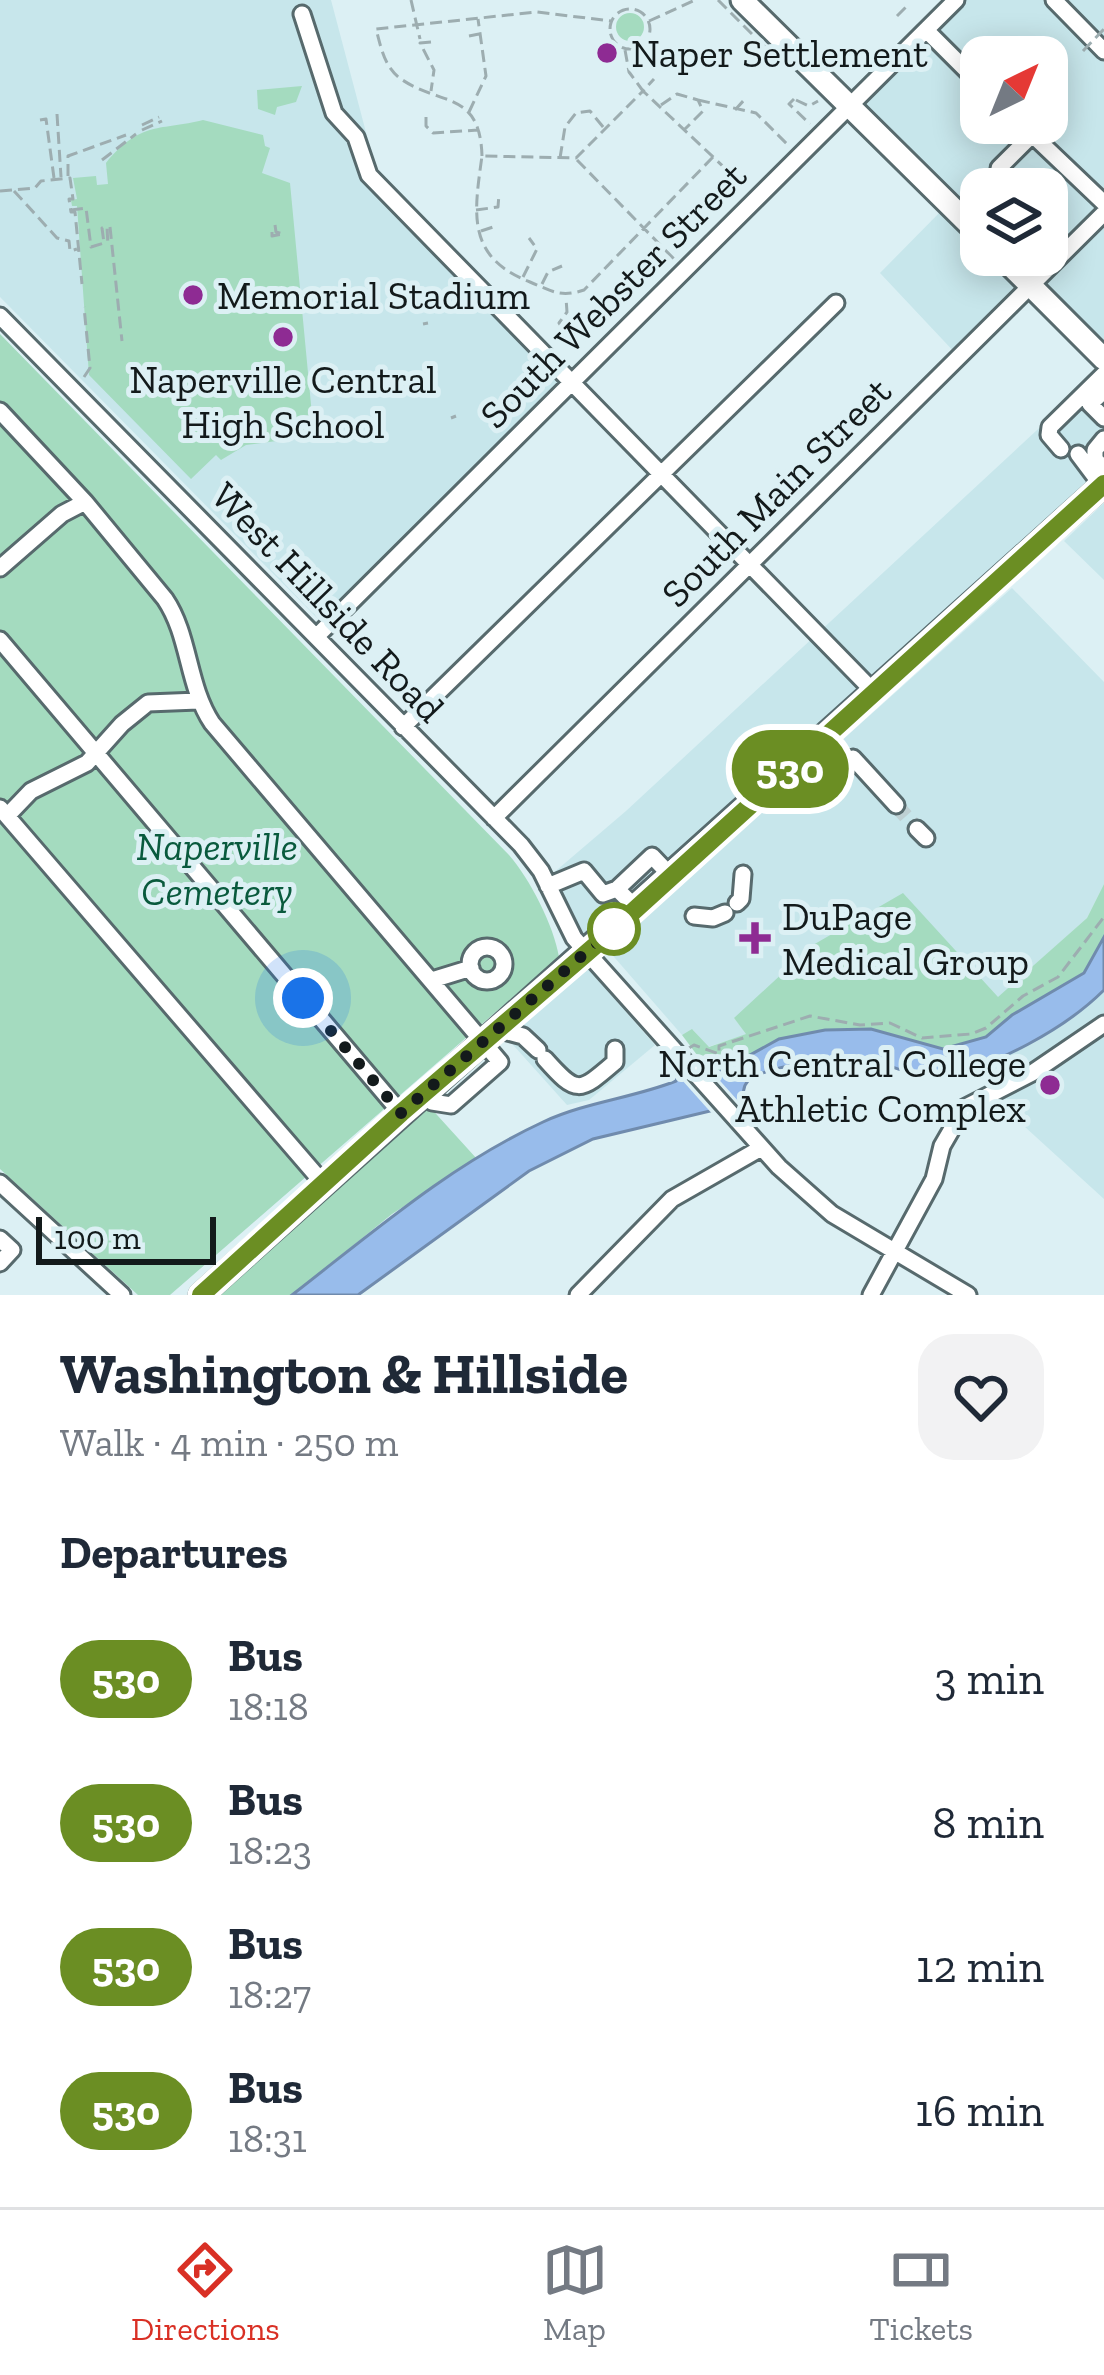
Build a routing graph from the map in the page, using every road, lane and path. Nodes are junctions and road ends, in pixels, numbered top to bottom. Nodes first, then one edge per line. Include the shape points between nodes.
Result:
1 (411, 0) edge
2 (695, 0) edge
3 (742, 0) edge
4 (956, 0) edge
5 (1054, 0) edge
6 (908, 5) dead end
7 (302, 14) dead end
8 (897, 16) dead end
9 (478, 17) junction
10 (611, 21) junction
11 (649, 21) junction
12 (417, 24) junction
13 (1104, 29) edge
14 (926, 30) junction
15 (481, 33) junction
16 (469, 36) dead end
17 (430, 42) dead end
18 (420, 43) junction
19 (625, 48) junction
20 (1104, 50) edge
21 (1083, 51) dead end
22 (859, 56) dead end
23 (960, 64) edge
24 (870, 67) dead end
25 (654, 79) dead end
26 (431, 91) junction
27 (643, 91) junction
28 (820, 98) dead end
29 (745, 99) dead end
30 (698, 100) junction
31 (850, 105) junction
32 (660, 106) junction
33 (762, 107) dead end
34 (735, 110) junction
35 (469, 112) junction
36 (756, 113) junction
37 (57, 114) dead end
38 (427, 117) dead end
39 (160, 119) dead end
40 (40, 120) dead end
41 (809, 124) dead end
42 (142, 127) dead end
43 (605, 129) junction
44 (478, 130) junction
45 (684, 130) junction
46 (136, 134) dead end
47 (126, 135) dead end
48 (788, 144) dead end
49 (1016, 144) edge
50 (1042, 144) edge
51 (482, 156) junction
52 (713, 157) junction
53 (560, 158) junction
54 (576, 158) junction
55 (102, 160) dead end
56 (999, 168) dead end
57 (61, 179) junction
58 (745, 187) dead end
59 (13, 190) junction
60 (0, 191) edge
61 (499, 194) dead end
62 (1104, 203) edge
63 (70, 210) junction
64 (476, 210) junction
65 (1104, 213) edge
66 (960, 215) edge
67 (275, 225) dead end
68 (110, 226) dead end
69 (496, 226) dead end
70 (643, 228) junction
71 (272, 232) dead end
72 (479, 232) junction
73 (529, 238) dead end
74 (97, 245) junction
75 (110, 246) junction
76 (79, 249) junction
77 (676, 260) dead end
78 (562, 266) dead end
79 (1020, 276) edge
80 (522, 279) junction
81 (82, 284) dead end
82 (541, 286) junction
83 (1030, 286) junction
84 (565, 296) junction
85 (836, 303) dead end
86 (84, 307) dead end
87 (0, 316) edge
88 (122, 341) dead end
89 (559, 344) dead end
90 (1104, 359) edge
91 (437, 371) dead end
92 (523, 373) dead end
93 (1104, 374) edge
94 (84, 377) dead end
95 (572, 382) junction
96 (542, 385) dead end
97 (415, 391) dead end
98 (1104, 391) edge
99 (1085, 400) junction
100 (0, 410) edge
101 (1104, 418) edge
102 (1104, 439) edge
103 (662, 474) junction
104 (1102, 482) edge
105 (85, 502) junction
106 (296, 557) dead end
107 (751, 564) junction
108 (0, 568) edge
109 (278, 574) dead end
110 (317, 636) junction
111 (0, 640) edge
112 (875, 693) junction
113 (198, 701) junction
114 (404, 727) junction
115 (95, 756) junction
116 (853, 758) dead end
117 (896, 805) tunnel mouth
118 (4, 811) edge
119 (494, 818) junction
120 (743, 874) dead end
121 (671, 876) junction
122 (548, 886) junction
123 (617, 889) junction
124 (636, 908) junction
125 (694, 916) dead end
126 (1104, 917) edge
127 (586, 952) junction
128 (471, 968) dead end
129 (432, 980) junction
130 (526, 1004) junction
131 (1104, 1024) edge
132 (490, 1035) junction
133 (615, 1049) dead end
134 (678, 1056) junction
135 (545, 1059) dead end
136 (401, 1113) junction
137 (761, 1148) junction
138 (323, 1183) junction
139 (0, 1184) edge
140 (0, 1239) edge
141 (896, 1250) junction
142 (0, 1263) edge
143 (122, 1295) edge
144 (202, 1295) edge
145 (578, 1295) edge
146 (871, 1295) edge
147 (968, 1295) edge

1 - 12 path
2 - 11 path
3 - 31 main road
4 - 14 street, South Webster Street
5 - 20 street
6 - 8 path
7 - 95 street via 334,113 356,137 369,175
9 - 10 path via 537,12
9 - 12 path
9 - 15 path
10 - 11 path via 634,9
10 - 19 path via 614,41
11 - 19 path via 643,44
12 - 18 path
12 - 26 path via 376,29 398,78
13 - 21 path, bridge
14 - 23 street
14 - 31 street, South Webster Street
15 - 16 path
15 - 35 path via 486,76
17 - 18 path
18 - 26 path via 434,70
19 - 27 path
22 - 24 path
25 - 27 path
26 - 35 path
27 - 32 path
27 - 43 path
28 - 41 path via 789,104
29 - 34 path
30 - 32 path via 677,94
30 - 34 path
30 - 45 path via 703,111
31 - 66 main road
31 - 95 street, South Webster Street
32 - 45 path
33 - 36 path
34 - 36 path
35 - 44 path
36 - 48 path
37 - 57 path
38 - 44 path via 433,133
39 - 42 path
40 - 57 path
43 - 53 path via 590,111 576,113
43 - 54 path
44 - 51 path
45 - 52 path
46 - 55 path
47 - 57 path via 68,156
49 - 56 street
50 - 62 street
51 - 53 path
51 - 64 path
52 - 58 path
52 - 70 path
53 - 54 path
54 - 70 path
57 - 59 path
57 - 63 path
59 - 60 path
59 - 76 path via 70,251
61 - 64 path via 498,206
63 - 74 path via 86,208 91,247
63 - 76 path
64 - 72 path
65 - 83 street, South Main Street
67 - 71 path via 283,235
68 - 75 path
69 - 72 path
70 - 77 path
70 - 84 path via 584,290
72 - 80 path via 488,254
73 - 80 path via 537,249
74 - 75 path
74 - 75 path via 107,227
75 - 88 path
76 - 81 path
78 - 82 path
79 - 83 main road
80 - 82 path
82 - 84 path
83 - 90 main road
83 - 107 street, South Main Street
84 - 89 path
85 - 103 street
86 - 94 path via 91,368
87 - 110 street, West Hillside Road
91 - 97 path
92 - 96 path
93 - 99 street
95 - 103 street
95 - 110 street, South Webster Street
98 - 99 street
99 - 101 street
99 - 104 street via 1049,435
100 - 105 street
102 - 104 street via 1095,449
103 - 107 street
103 - 114 street
104 - 112 main road
105 - 108 street
105 - 113 street via 170,607
106 - 109 path
107 - 112 street
107 - 119 street, South Main Street
110 - 114 street, West Hillside Road
111 - 115 street
112 - 121 main road
113 - 115 street via 148,703
113 - 129 street
114 - 119 street, West Hillside Road
115 - 118 street
115 - 136 street
116 - 117 street
118 - 138 street
119 - 122 street, West Hillside Road
120 - 125 street via 731,908
121 - 123 street via 652,856
121 - 124 main road
122 - 123 street via 584,871 602,894
122 - 127 street, West Hillside Road
123 - 124 street
124 - 127 main road
126 - 134 path via 1058,977 971,1034 922,1038 890,1023 809,1016 719,1046 719,1054 694,1046
127 - 130 main road
127 - 134 street, West Hillside Road
128 - 129 street
129 - 132 street
130 - 132 main road
130 - 132 street via 538,1050 523,1036
131 - 141 street via 964,1108
132 - 136 main road
133 - 135 street via 615,1062 586,1087 569,1086
134 - 137 street, West Hillside Road
136 - 138 main road
137 - 141 street, West Hillside Road via 832,1214
137 - 145 street via 671,1199
138 - 144 main road
139 - 143 street
140 - 142 street via 12,1250
141 - 146 street
141 - 147 street, West Hillside Road

